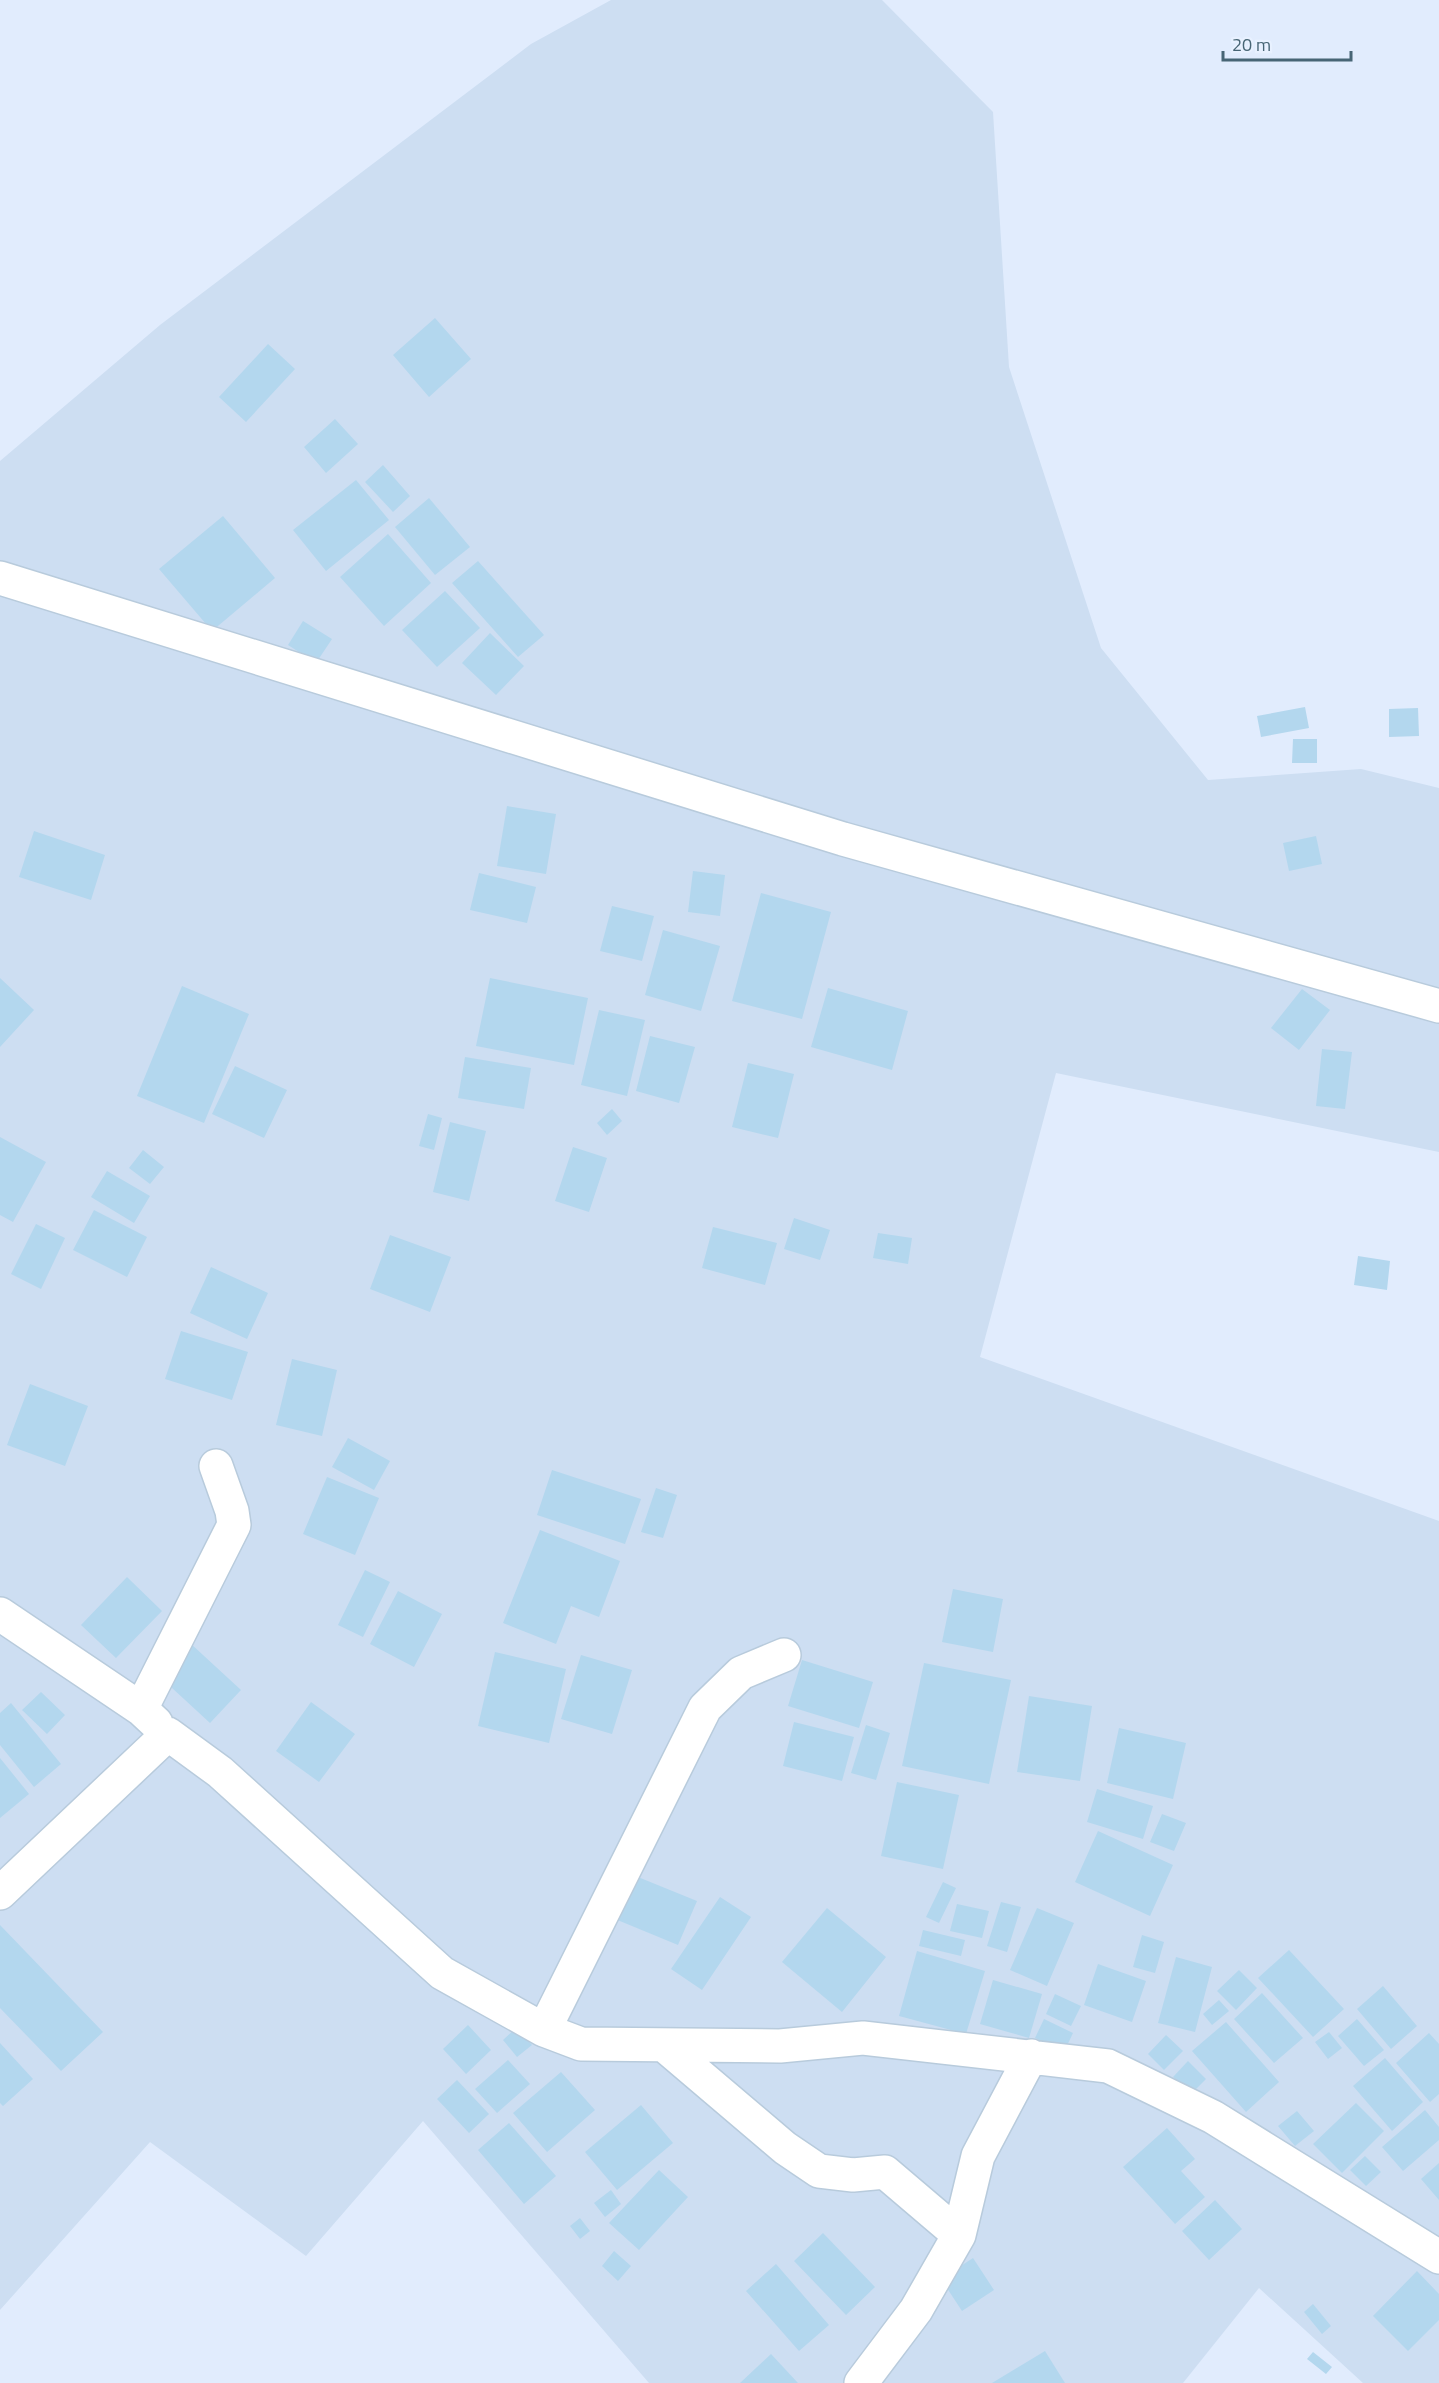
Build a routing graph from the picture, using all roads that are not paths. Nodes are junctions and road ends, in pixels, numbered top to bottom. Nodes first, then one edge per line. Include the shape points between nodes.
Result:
1 (0, 578) edge
2 (1439, 1006) edge
3 (216, 1466) dead end
4 (0, 1614) edge
5 (784, 1655) dead end
6 (141, 1709) junction
7 (168, 1734) junction
8 (0, 1893) edge
9 (544, 2030) junction
10 (665, 2046) junction
11 (1031, 2056) junction
12 (959, 2235) junction
13 (1439, 2257) edge
14 (861, 2383) edge

1 - 2 street via 843,839
3 - 6 street via 234,1525
4 - 6 street
5 - 9 street via 741,1673 705,1708
6 - 7 street
7 - 8 street
7 - 9 street via 220,1772 442,1973
9 - 10 street via 581,2044
10 - 11 street via 780,2046 863,2038
10 - 12 street via 785,2148 819,2171 853,2175 885,2172
11 - 12 street via 978,2156
11 - 13 street via 1108,2066 1140,2081 1213,2117
12 - 14 street via 916,2310

